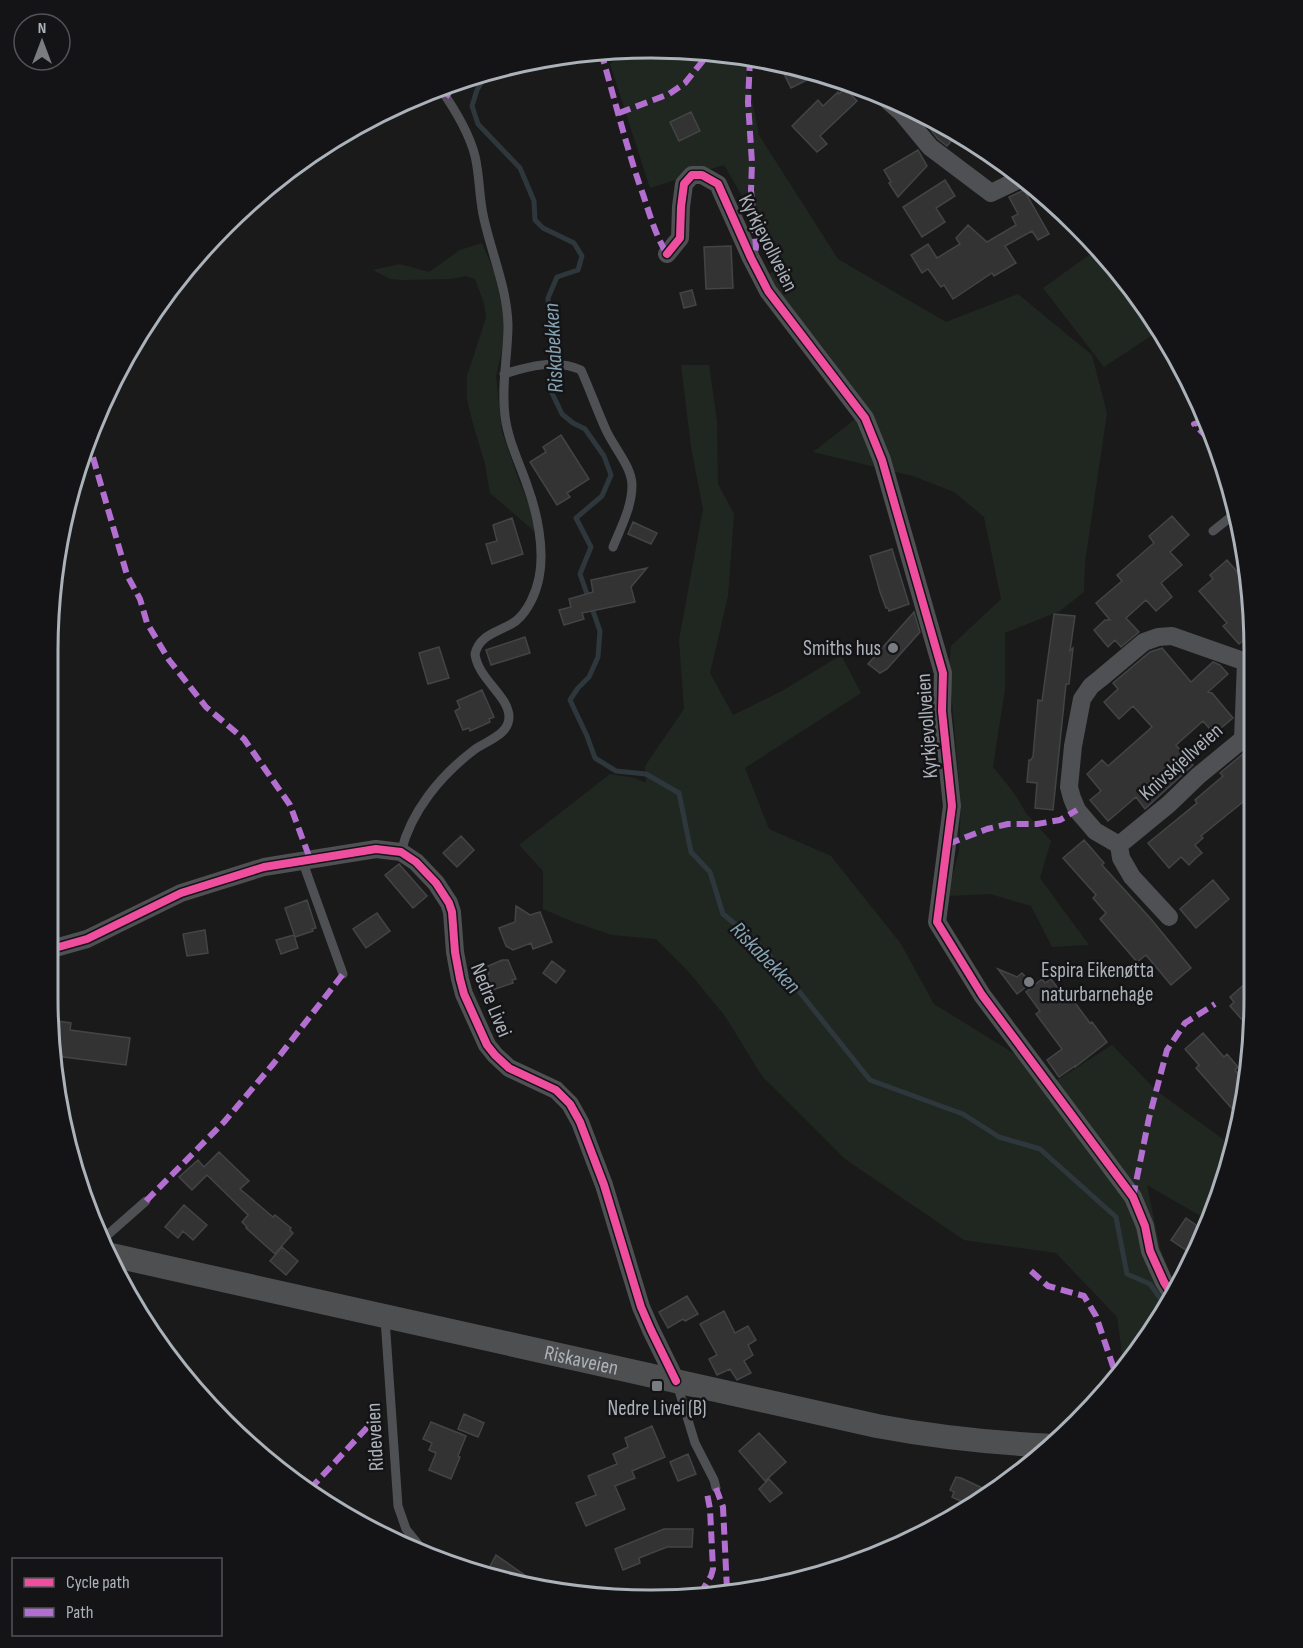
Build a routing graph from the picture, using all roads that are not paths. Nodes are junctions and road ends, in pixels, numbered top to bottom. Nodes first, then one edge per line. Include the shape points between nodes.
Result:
1 (445, 96) edge
2 (904, 116) edge
3 (1013, 182) edge
4 (667, 254) dead end
5 (504, 374) junction
6 (1229, 519) edge
7 (1214, 531) dead end
8 (613, 547) dead end
9 (1244, 656) edge
10 (1244, 727) edge
11 (1119, 845) junction
12 (401, 852) junction
13 (302, 860) junction
14 (1169, 917) dead end
15 (58, 947) edge
16 (343, 974) dead end
17 (146, 1201) dead end
18 (109, 1234) edge
19 (119, 1257) edge
20 (1168, 1288) edge
21 (385, 1316) junction
22 (676, 1382) junction
23 (1038, 1445) edge
24 (716, 1488) dead end
25 (414, 1539) edge

1 - 5 lane via 475,156 484,220 506,302 508,342
2 - 3 street via 930,147 991,193
4 - 20 street, Kyrkjevollveien via 680,238 684,184 692,175 702,175 718,184 768,291 865,418 882,460 943,673 942,711 952,806 937,922 981,995 1133,1197 1150,1251
5 - 8 lane via 542,365 569,364 581,370 632,483 630,504
5 - 12 lane via 505,417 534,505 541,555 539,581 525,610 515,621 480,641 475,654 483,675 505,702 509,723 447,774 418,811
6 - 7 lane
9 - 11 street, Knivskjellveien via 1172,636 1158,637 1144,642 1091,686 1082,699 1073,746 1071,798 1095,831
10 - 11 street, Knivskjellveien via 1243,739
11 - 14 street via 1121,858 1132,877
12 - 13 street via 368,850
12 - 22 street, Nedre Livei via 416,862 449,903 464,994 487,1045 509,1068 556,1090 580,1122 604,1185 641,1307
13 - 15 street via 181,892 87,939
13 - 16 lane
17 - 18 lane
19 - 21 main road, Riskaveien
21 - 22 main road, Riskaveien
21 - 25 lane, Rideveien via 398,1506
22 - 23 main road, Riskaveien via 912,1432
22 - 24 lane via 695,1443

